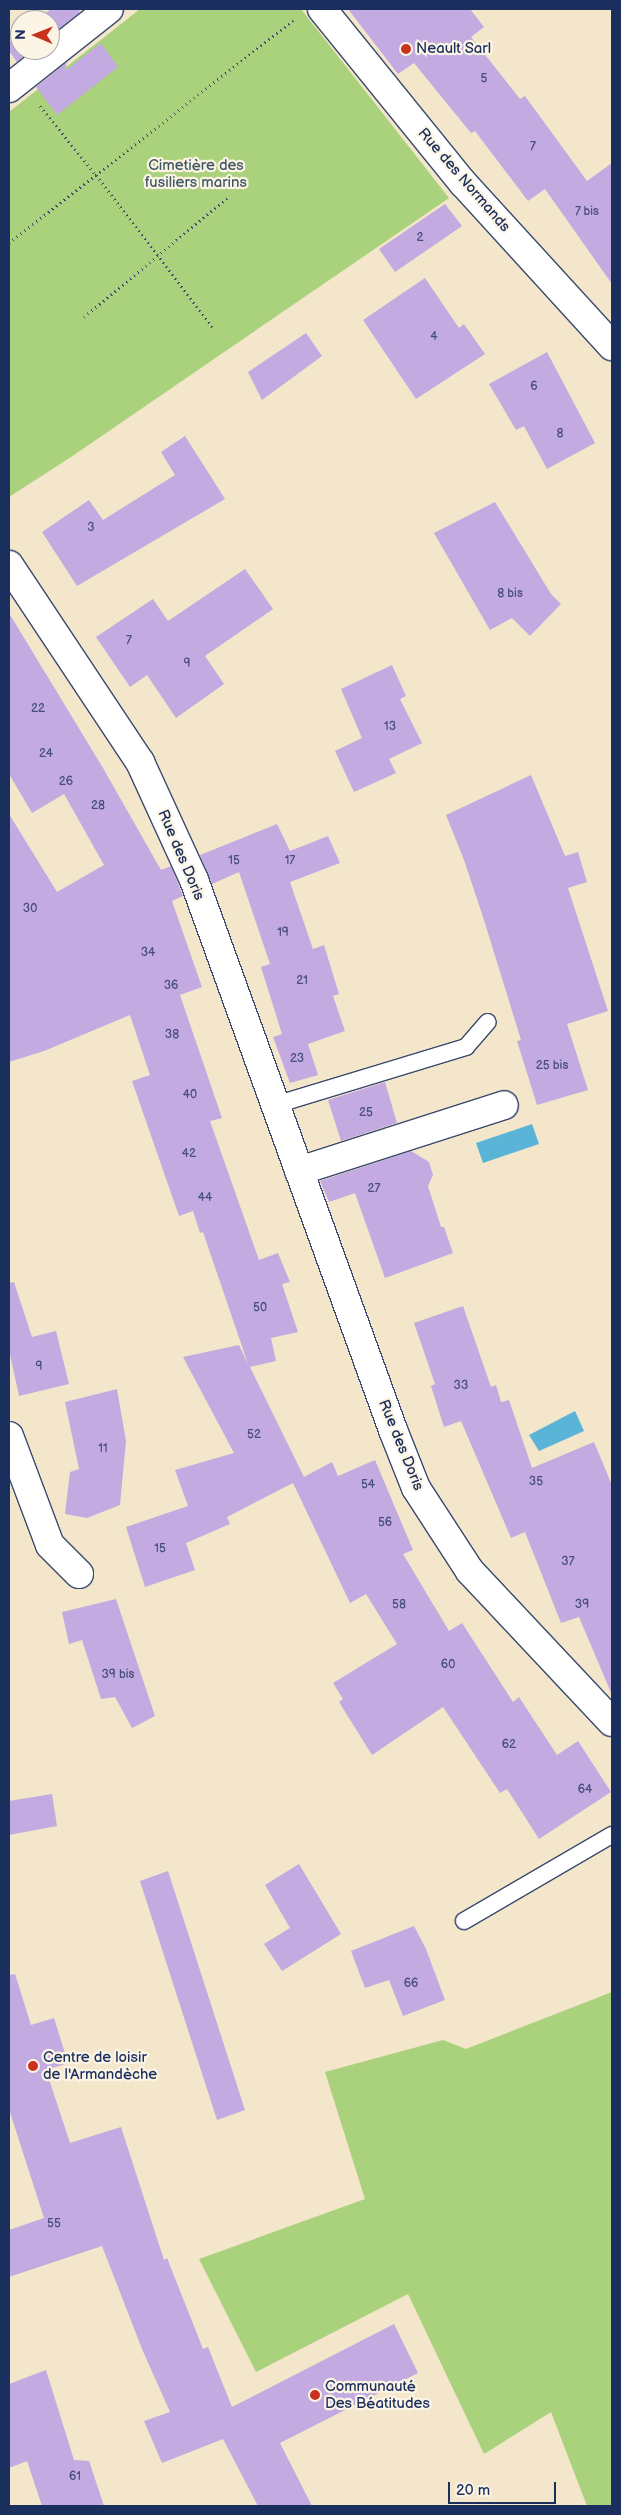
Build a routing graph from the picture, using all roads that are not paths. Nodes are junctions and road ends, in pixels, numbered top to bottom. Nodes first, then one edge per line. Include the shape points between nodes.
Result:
1 (322, 9) edge
2 (105, 10) edge
3 (14, 84) edge
4 (612, 346) edge
5 (9, 565) edge
6 (488, 1022) dead end
7 (275, 1105) junction
8 (504, 1105) dead end
9 (299, 1171) junction
10 (9, 1436) edge
11 (79, 1574) dead end
12 (612, 1722) edge
13 (612, 1835) edge
14 (464, 1921) dead end

1 - 4 street, Rue des Normands via 463,182
2 - 3 street
5 - 7 street, Rue des Doris via 140,762 194,880
6 - 7 lane via 466,1047
7 - 9 street, Rue des Doris
8 - 9 street
9 - 12 street, Rue des Doris via 416,1488 470,1571
10 - 11 street via 50,1545
13 - 14 lane

